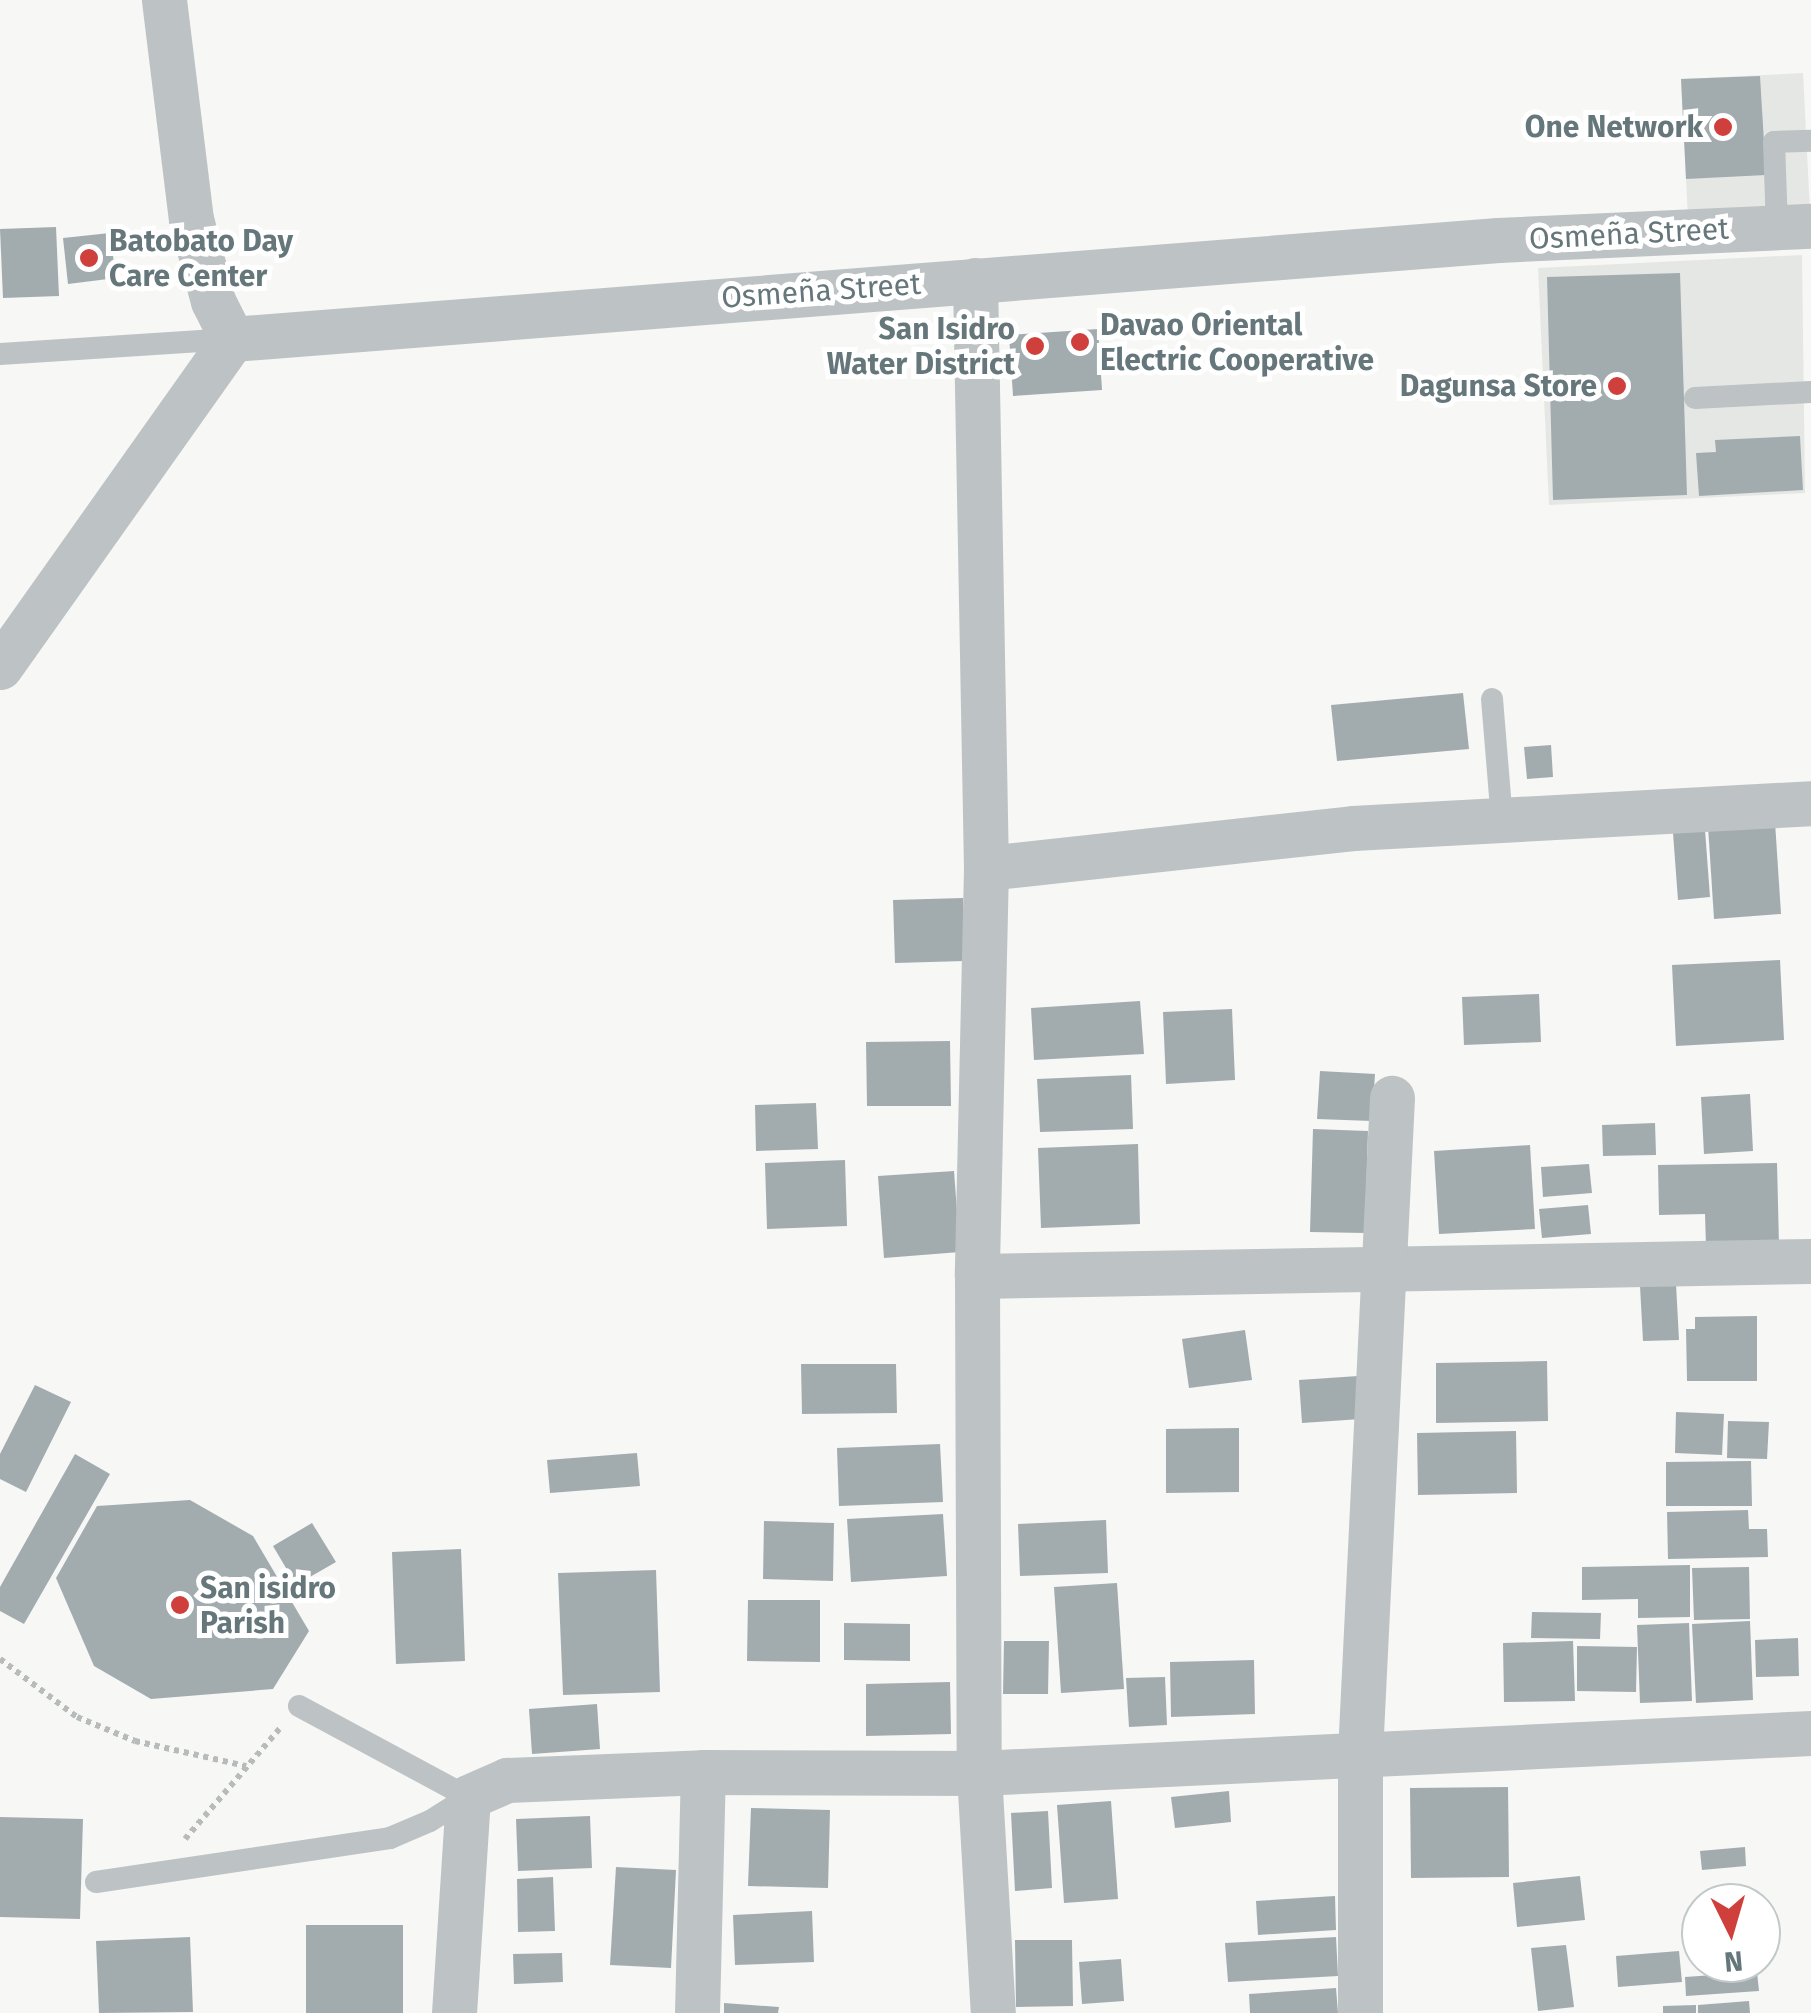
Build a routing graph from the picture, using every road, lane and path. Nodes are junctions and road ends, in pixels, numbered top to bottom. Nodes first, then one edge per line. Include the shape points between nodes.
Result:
1 (164, 0) edge
2 (1811, 141) edge
3 (1794, 227) edge
4 (976, 280) junction
5 (232, 338) junction
6 (0, 354) edge
7 (1811, 392) edge
8 (1695, 398) dead end
9 (0, 667) edge
10 (1492, 699) dead end
11 (1811, 803) edge
12 (1502, 820) junction
13 (986, 868) junction
14 (1392, 1098) dead end
15 (1811, 1261) edge
16 (1384, 1272) junction
17 (977, 1276) junction
18 (0, 1659) edge
19 (299, 1706) joint
20 (1811, 1733) edge
21 (1360, 1754) junction
22 (246, 1766) junction
23 (703, 1772) junction
24 (979, 1774) junction
25 (468, 1797) junction
26 (172, 1872) junction
27 (96, 1882) dead end
28 (454, 2013) edge
29 (697, 2013) edge
30 (992, 2013) edge
31 (1360, 2013) edge

1 - 5 street via 192,218 212,301
2 - 3 lane via 1774,142
3 - 4 street, Osmeña Street via 1498,240
4 - 5 street, Osmeña Street
4 - 13 street
5 - 6 lane
5 - 9 street
7 - 8 lane
10 - 12 lane
11 - 12 street
12 - 13 street via 1354,828
13 - 17 street
14 - 16 street
15 - 16 street
16 - 17 street
16 - 21 street
17 - 24 street
18 - 22 path via 77,1718 134,1741
19 - 22 path
19 - 25 lane
20 - 21 street
21 - 24 street
21 - 31 street
22 - 26 path via 186,1835
23 - 24 street
23 - 25 street via 527,1776
23 - 29 street
24 - 30 street
25 - 26 lane via 390,1838
25 - 28 street
26 - 27 lane

